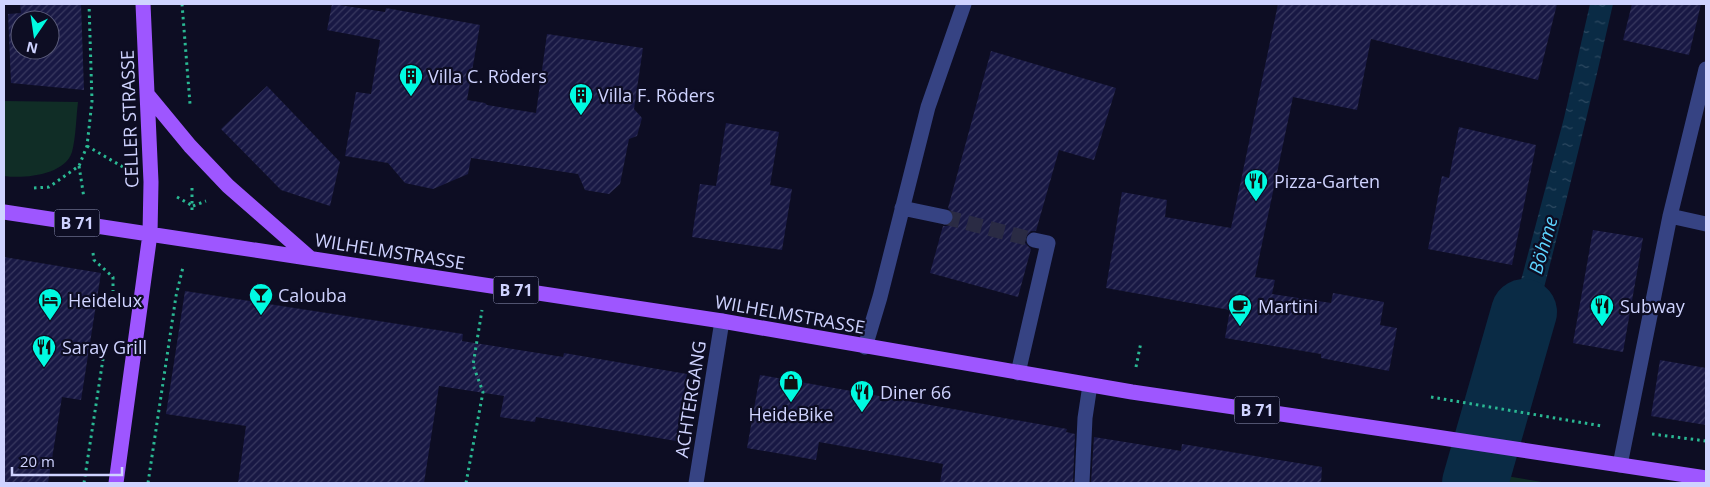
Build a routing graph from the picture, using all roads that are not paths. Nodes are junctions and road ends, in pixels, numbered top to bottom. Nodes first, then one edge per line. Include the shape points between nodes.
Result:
1 (143, 4) edge
2 (964, 4) edge
3 (1706, 68) edge
4 (147, 94) junction
5 (902, 208) junction
6 (4, 212) edge
7 (1670, 216) junction
8 (945, 218) tunnel mouth
9 (1706, 224) edge
10 (150, 234) junction
11 (1034, 240) tunnel mouth
12 (310, 258) junction
13 (722, 321) junction
14 (865, 346) junction
15 (1018, 373) junction
16 (1090, 385) junction
17 (1620, 465) junction
18 (1706, 478) edge
19 (116, 483) edge
20 (696, 483) edge
21 (1082, 483) edge

1 - 4 main road, CELLER STRASSE
2 - 5 street via 928,107
3 - 7 street
4 - 10 main road, CELLER STRASSE
4 - 12 main road via 228,186
5 - 8 street
5 - 14 street
6 - 10 main road, B 71
7 - 9 street
7 - 17 street
10 - 12 main road, WILHELMSTRASSE / B 71
10 - 19 main road, CELLER STRASSE
11 - 15 street via 1048,243
12 - 13 main road, WILHELMSTRASSE / B 71
13 - 14 main road, WILHELMSTRASSE / B 71
13 - 20 street, ACHTERGANG
14 - 15 main road, WILHELMSTRASSE / B 71
15 - 16 main road, WILHELMSTRASSE / B 71
16 - 17 main road, WILHELMSTRASSE / B 71
16 - 21 street
17 - 18 main road, B 71

